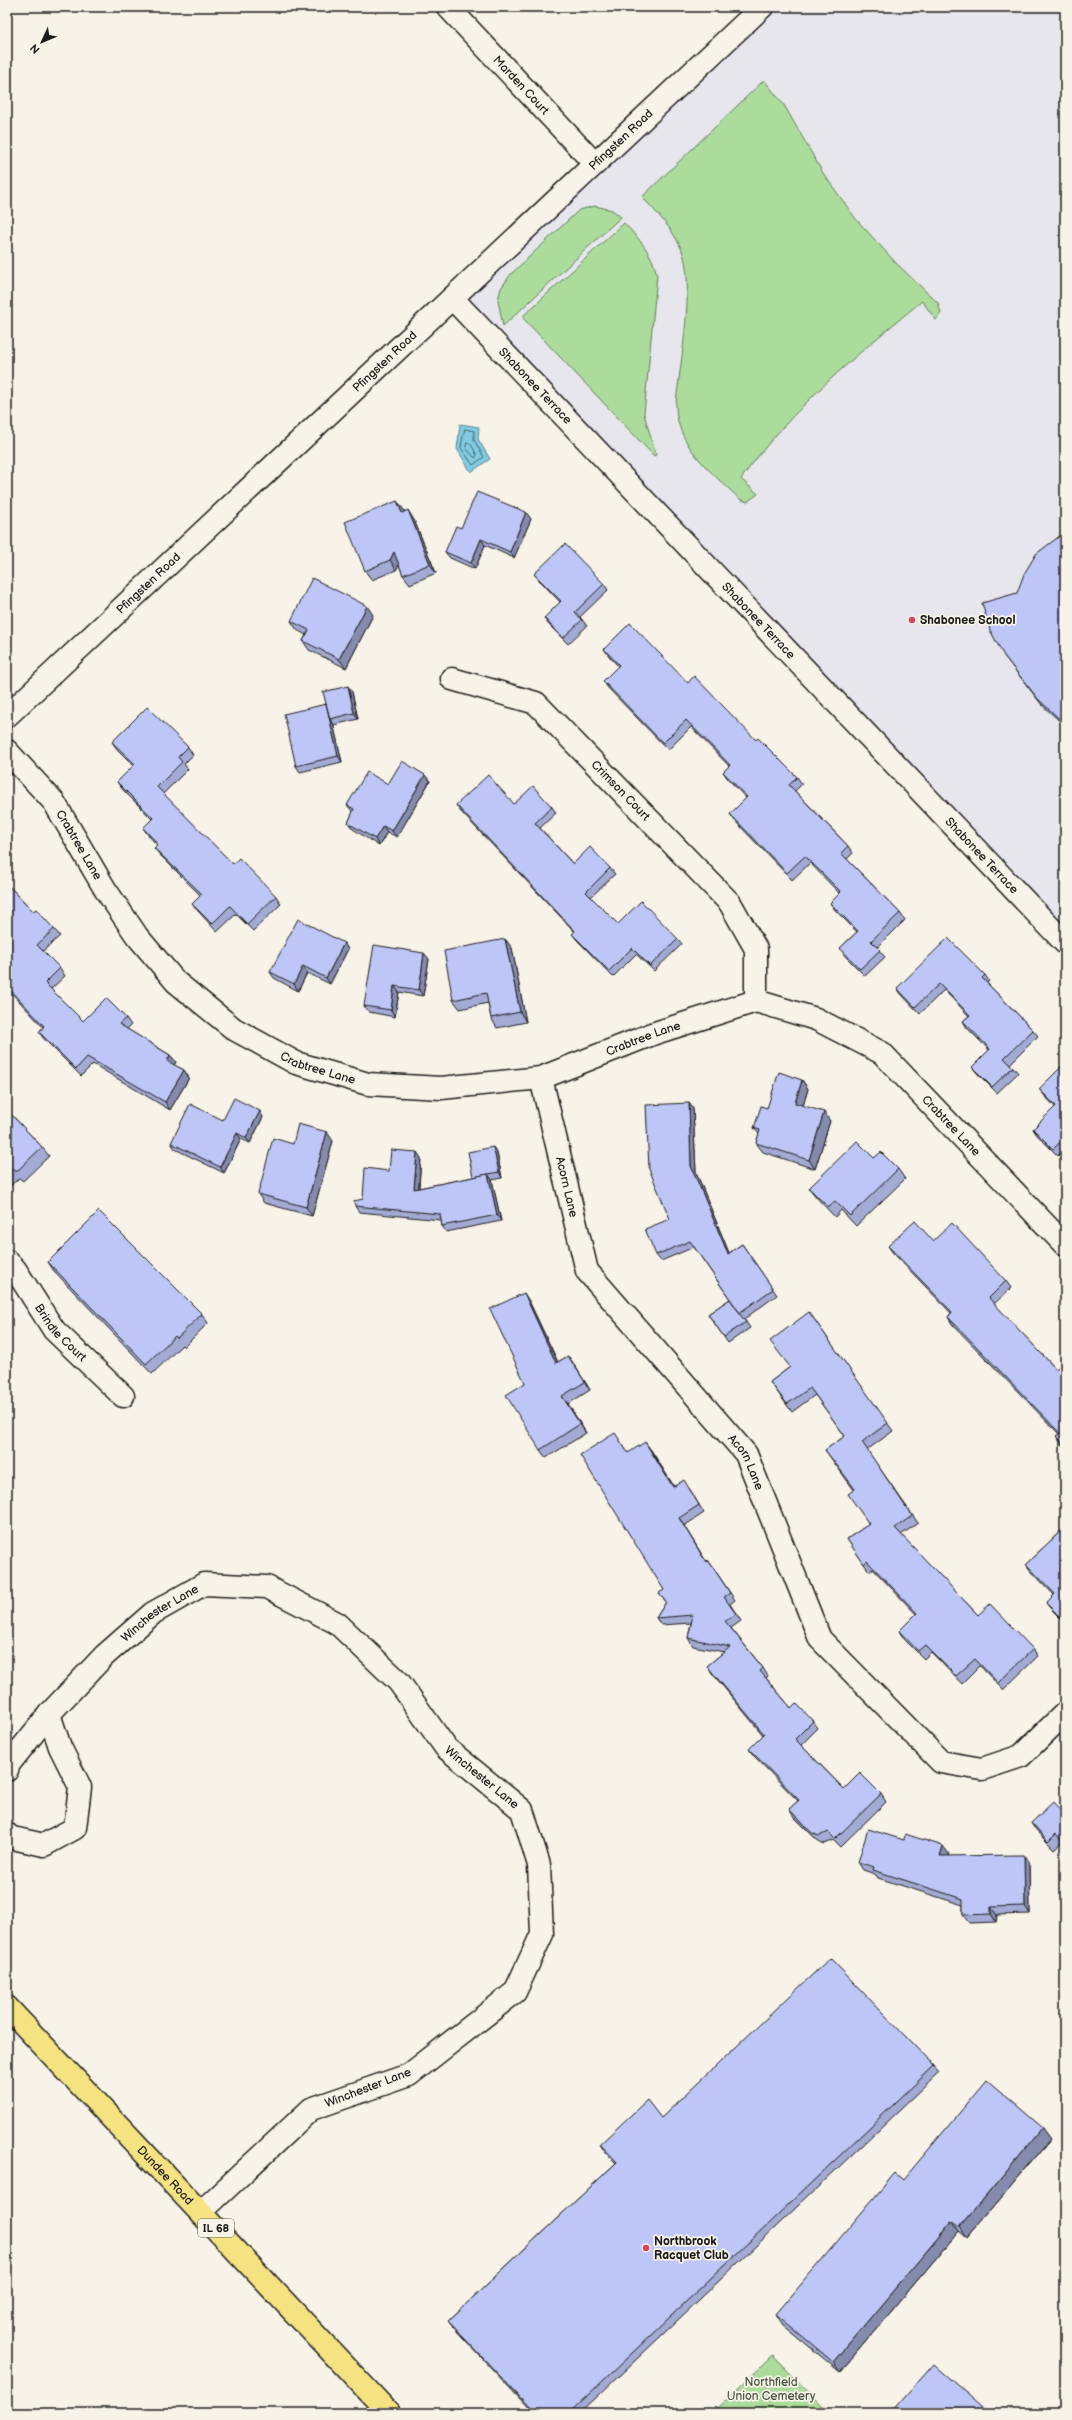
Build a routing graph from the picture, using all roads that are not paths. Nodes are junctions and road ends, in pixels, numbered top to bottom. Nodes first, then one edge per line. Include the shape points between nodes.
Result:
1 (448, 7) edge
2 (762, 7) edge
3 (595, 164) junction
4 (452, 298) junction
5 (452, 679) dead end
6 (7, 716) edge
7 (7, 751) edge
8 (1065, 943) edge
9 (756, 1001) junction
10 (541, 1078) junction
11 (1065, 1244) edge
12 (7, 1262) edge
13 (123, 1396) dead end
14 (1065, 1713) edge
15 (48, 1714) junction
16 (7, 1770) edge
17 (7, 1834) edge
18 (7, 2007) edge
19 (201, 2212) junction
20 (389, 2413) edge

1 - 3 street, Marden Court
2 - 3 street, Pfingsten Road
3 - 4 street, Pfingsten Road
4 - 6 street, Pfingsten Road
4 - 8 street, Shabonee Terrace
5 - 9 street, Crimson Court via 536,703 730,903 756,949
7 - 10 street, Crabtree Lane via 54,802 137,936 176,982 234,1029 296,1063 368,1084 441,1088
9 - 10 street, Crabtree Lane via 655,1033
9 - 11 street, Crabtree Lane via 816,1019 882,1053
10 - 14 street, Acorn Lane via 587,1271 746,1454 820,1639 940,1762 982,1769 1021,1756
12 - 13 street, Brindle Court via 15,1269 54,1330
15 - 16 street, Winchester Lane
15 - 17 street via 80,1788 75,1828 44,1845 8,1837
15 - 19 street, Winchester Lane via 104,1656 153,1613 204,1584 267,1587 337,1623 399,1682 446,1748 522,1810 539,1865 542,1934 515,1992 409,2075 311,2109
18 - 19 main road, Dundee Road / IL 68
19 - 20 main road, Dundee Road / IL 68

